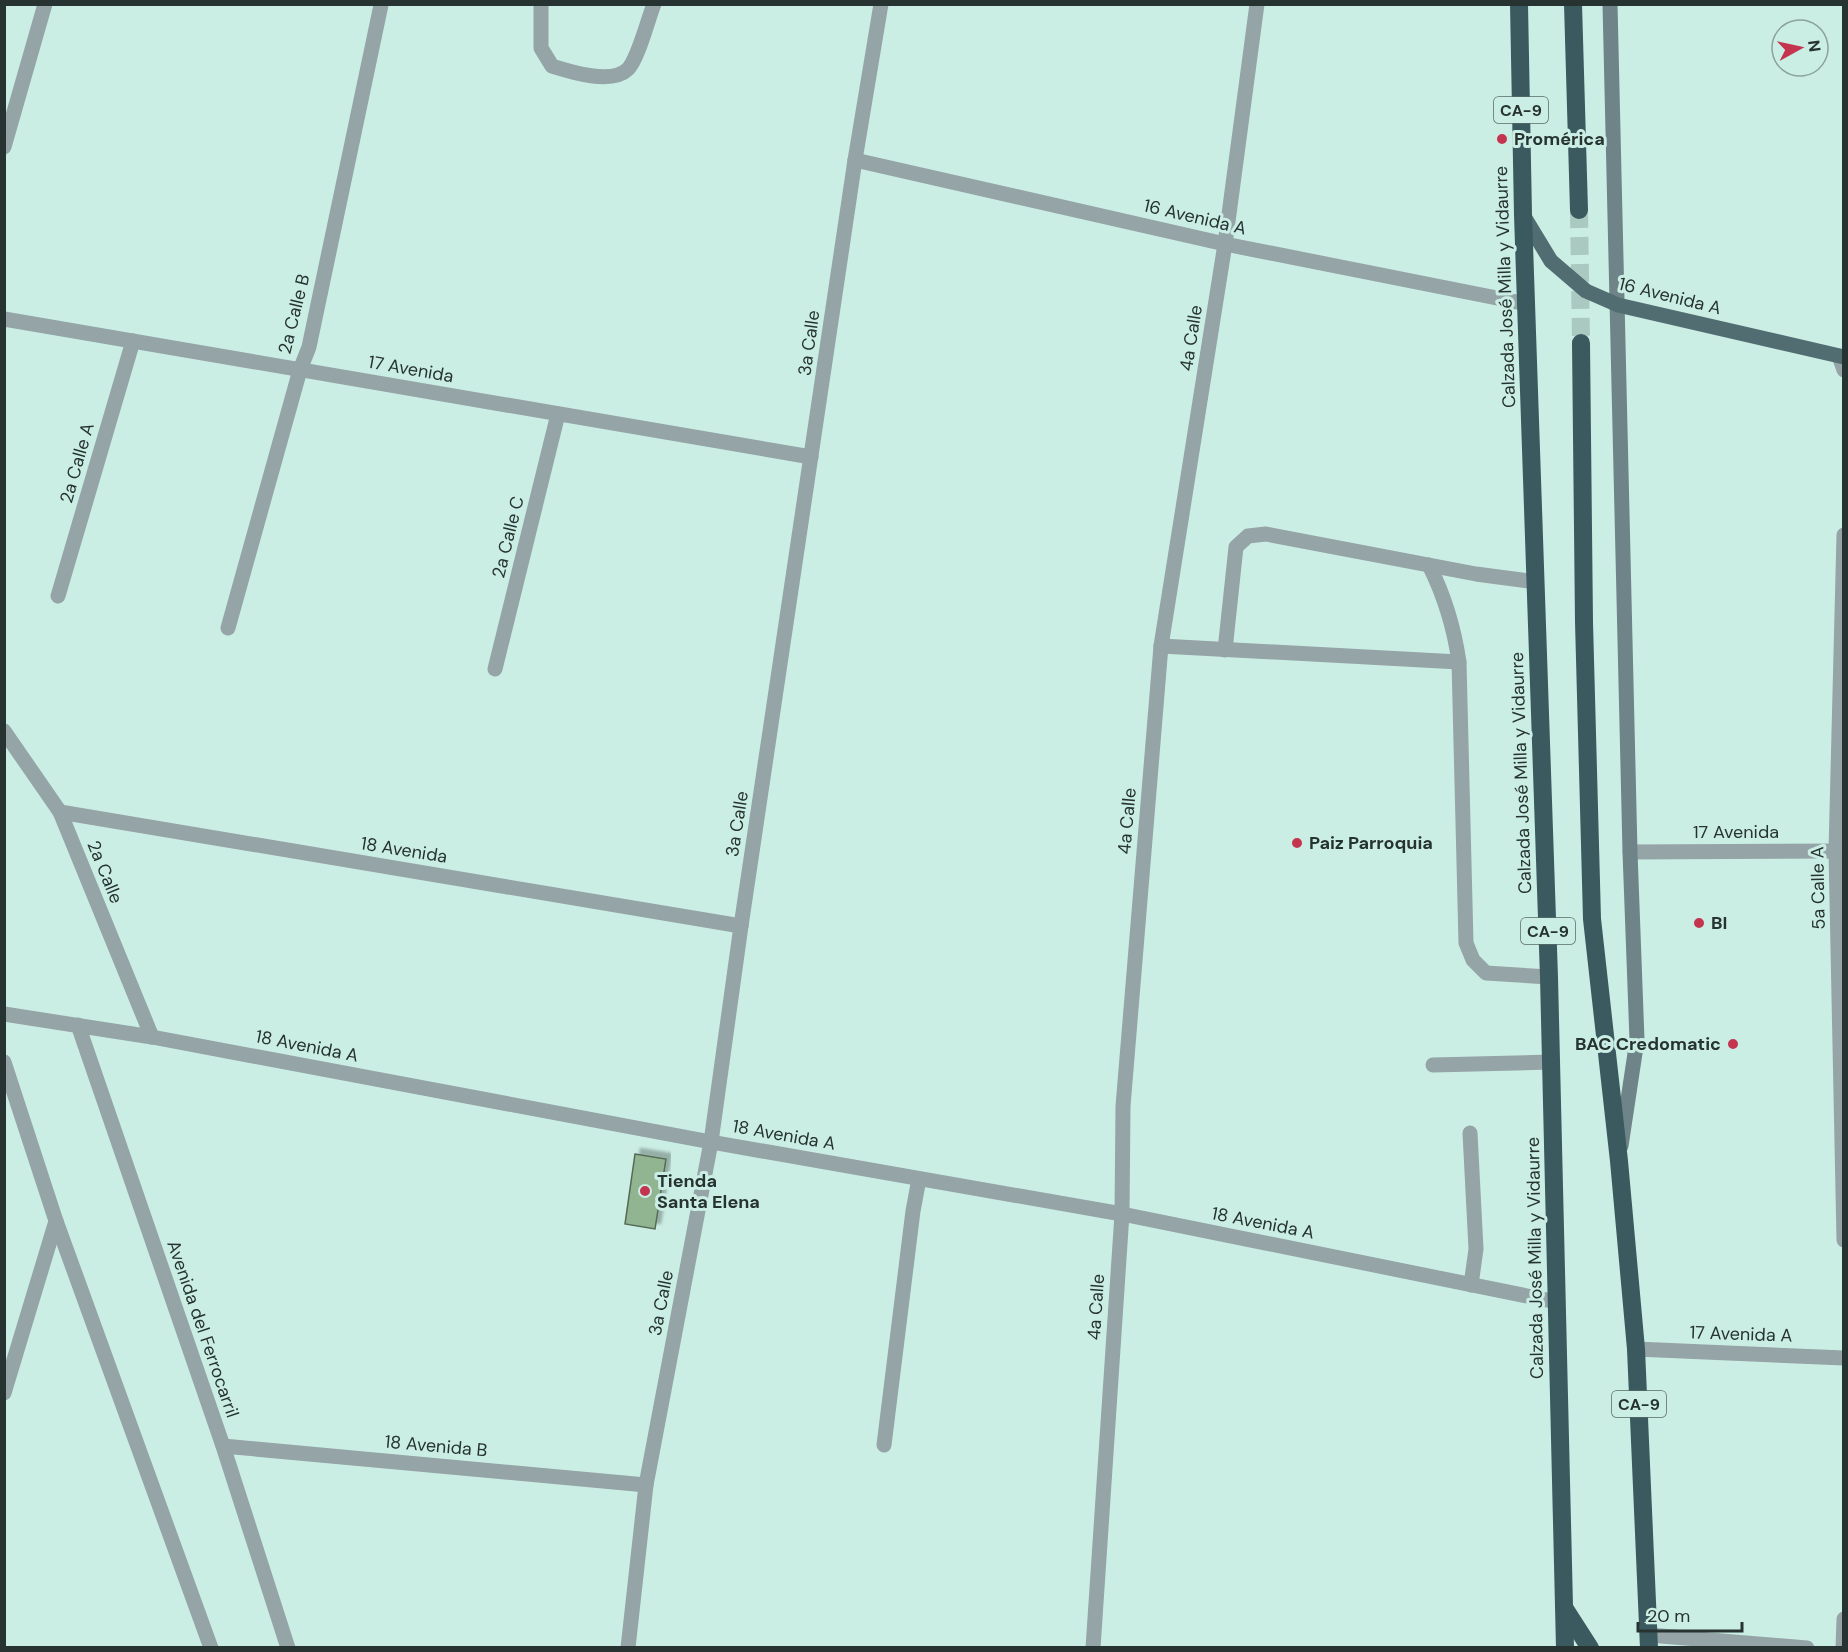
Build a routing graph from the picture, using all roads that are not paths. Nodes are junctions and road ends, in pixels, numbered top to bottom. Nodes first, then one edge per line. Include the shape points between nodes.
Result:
1 (45, 4) edge
2 (541, 4) edge
3 (654, 4) edge
4 (881, 4) edge
5 (1257, 4) edge
6 (1519, 4) edge
7 (1573, 4) edge
8 (1610, 4) edge
9 (381, 5) edge
10 (4, 147) edge
11 (855, 160) junction
12 (1579, 210) tunnel mouth
13 (1523, 215) junction
14 (1226, 244) junction
15 (1527, 304) junction
16 (1618, 305) junction
17 (4, 319) edge
18 (133, 341) junction
19 (1581, 343) tunnel mouth
20 (1842, 361) edge
21 (300, 370) junction
22 (558, 414) junction
23 (811, 457) junction
24 (1844, 535) edge
25 (1429, 565) junction
26 (1536, 582) junction
27 (58, 596) dead end
28 (228, 628) dead end
29 (1161, 646) junction
30 (1224, 650) junction
31 (1459, 662) junction
32 (495, 669) dead end
33 (4, 731) edge
34 (60, 812) junction
35 (1840, 851) edge
36 (1630, 852) junction
37 (741, 926) junction
38 (1549, 977) junction
39 (6, 1010) edge
40 (78, 1025) junction
41 (152, 1037) junction
42 (4, 1062) edge
43 (1551, 1062) junction
44 (1433, 1065) dead end
45 (1470, 1133) dead end
46 (711, 1142) junction
47 (1619, 1161) junction
48 (919, 1179) junction
49 (1122, 1214) junction
50 (56, 1221) junction
51 (1844, 1240) edge
52 (1471, 1285) junction
53 (1557, 1302) junction
54 (1636, 1349) junction
55 (1844, 1358) edge
56 (4, 1393) edge
57 (884, 1445) dead end
58 (223, 1446) junction
59 (646, 1485) junction
60 (1564, 1608) junction
61 (1844, 1619) edge
62 (1649, 1641) edge
63 (211, 1647) edge
64 (288, 1647) edge
65 (628, 1647) edge
66 (1093, 1647) edge
67 (1565, 1647) edge
68 (1590, 1647) edge
69 (1807, 1647) edge
70 (1843, 1647) edge

1 - 10 street
2 - 3 street via 541,48 552,66 575,74 613,77 628,69 635,57
4 - 11 street, 3a Calle
5 - 14 street, 4a Calle
6 - 13 highway, Calzada José Milla y Vidaurre / CA-9
7 - 12 highway
8 - 16 main road, CA-9
9 - 21 street, 2a Calle B via 309,347
11 - 14 street, 16 Avenida A
11 - 23 street, 3a Calle
13 - 15 highway, Calzada José Milla y Vidaurre / CA-9
13 - 16 main road, 16 Avenida A via 1551,261 1586,291
14 - 15 street, 16 Avenida A
14 - 29 street, 4a Calle
15 - 26 highway, Calzada José Milla y Vidaurre / CA-9
16 - 20 main road, 16 Avenida A
16 - 36 main road, CA-9
17 - 18 street, 17 Avenida
18 - 21 street, 17 Avenida
18 - 27 street, 2a Calle A
19 - 47 highway, CA-9 via 1592,919
21 - 22 street, 17 Avenida
21 - 28 street, 2a Calle B
22 - 23 street, 17 Avenida
22 - 32 street, 2a Calle C
23 - 37 street, 3a Calle
24 - 35 street, 5a Calle A
25 - 26 street
25 - 30 street via 1266,534 1248,536 1236,547
25 - 31 street via 1442,590
26 - 38 highway, Calzada José Milla y Vidaurre / CA-9
29 - 30 street
29 - 49 street, 4a Calle via 1123,1107
30 - 31 street
31 - 38 street via 1466,943 1473,960 1486,972
33 - 34 street, 2a Calle
34 - 37 street, 18 Avenida
34 - 41 street, 2a Calle
35 - 36 street, 17 Avenida
35 - 51 street, 5a Calle A
36 - 47 main road, CA-9 via 1637,1040
37 - 46 street, 3a Calle
38 - 43 highway, Calzada José Milla y Vidaurre / CA-9
39 - 40 street, 18 Avenida A
40 - 41 street, 18 Avenida A
40 - 58 street, Avenida del Ferrocarril
41 - 46 street, 18 Avenida A
42 - 50 street
43 - 44 street
43 - 53 highway, Calzada José Milla y Vidaurre / CA-9
45 - 52 street via 1476,1249
46 - 48 street, 18 Avenida A
46 - 59 street, 3a Calle
47 - 54 highway, CA-9
48 - 49 street, 18 Avenida A
48 - 57 street
49 - 52 street, 18 Avenida A
49 - 66 street, 4a Calle
50 - 56 street
50 - 63 street
52 - 53 street, 18 Avenida A
53 - 60 highway, Calzada José Milla y Vidaurre / CA-9
54 - 55 street, 17 Avenida A
54 - 62 highway, CA-9
58 - 59 street, 18 Avenida B
58 - 64 street, Avenida del Ferrocarril
59 - 65 street, 3a Calle
60 - 67 highway, Calzada José Milla y Vidaurre / CA-9
60 - 68 highway
61 - 70 street
62 - 69 street

